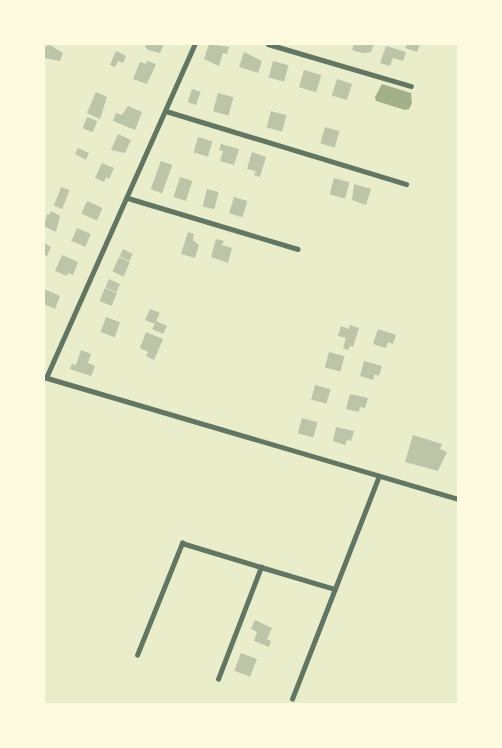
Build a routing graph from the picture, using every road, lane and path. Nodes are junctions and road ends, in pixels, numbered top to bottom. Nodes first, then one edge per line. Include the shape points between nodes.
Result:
1 (195, 44) edge
2 (268, 44) edge
3 (411, 86) dead end
4 (166, 111) junction
5 (406, 184) dead end
6 (128, 198) junction
7 (298, 249) dead end
8 (45, 378) edge
9 (379, 476) junction
10 (459, 499) edge
11 (261, 567) junction
12 (335, 589) junction
13 (137, 655) dead end
14 (218, 679) dead end
15 (292, 699) dead end

1 - 4 street
2 - 3 street
4 - 5 street
4 - 6 street
6 - 7 street
6 - 8 street
8 - 9 street
9 - 10 street
9 - 12 street
11 - 12 street
11 - 13 street via 182,543
11 - 14 street
12 - 15 street

